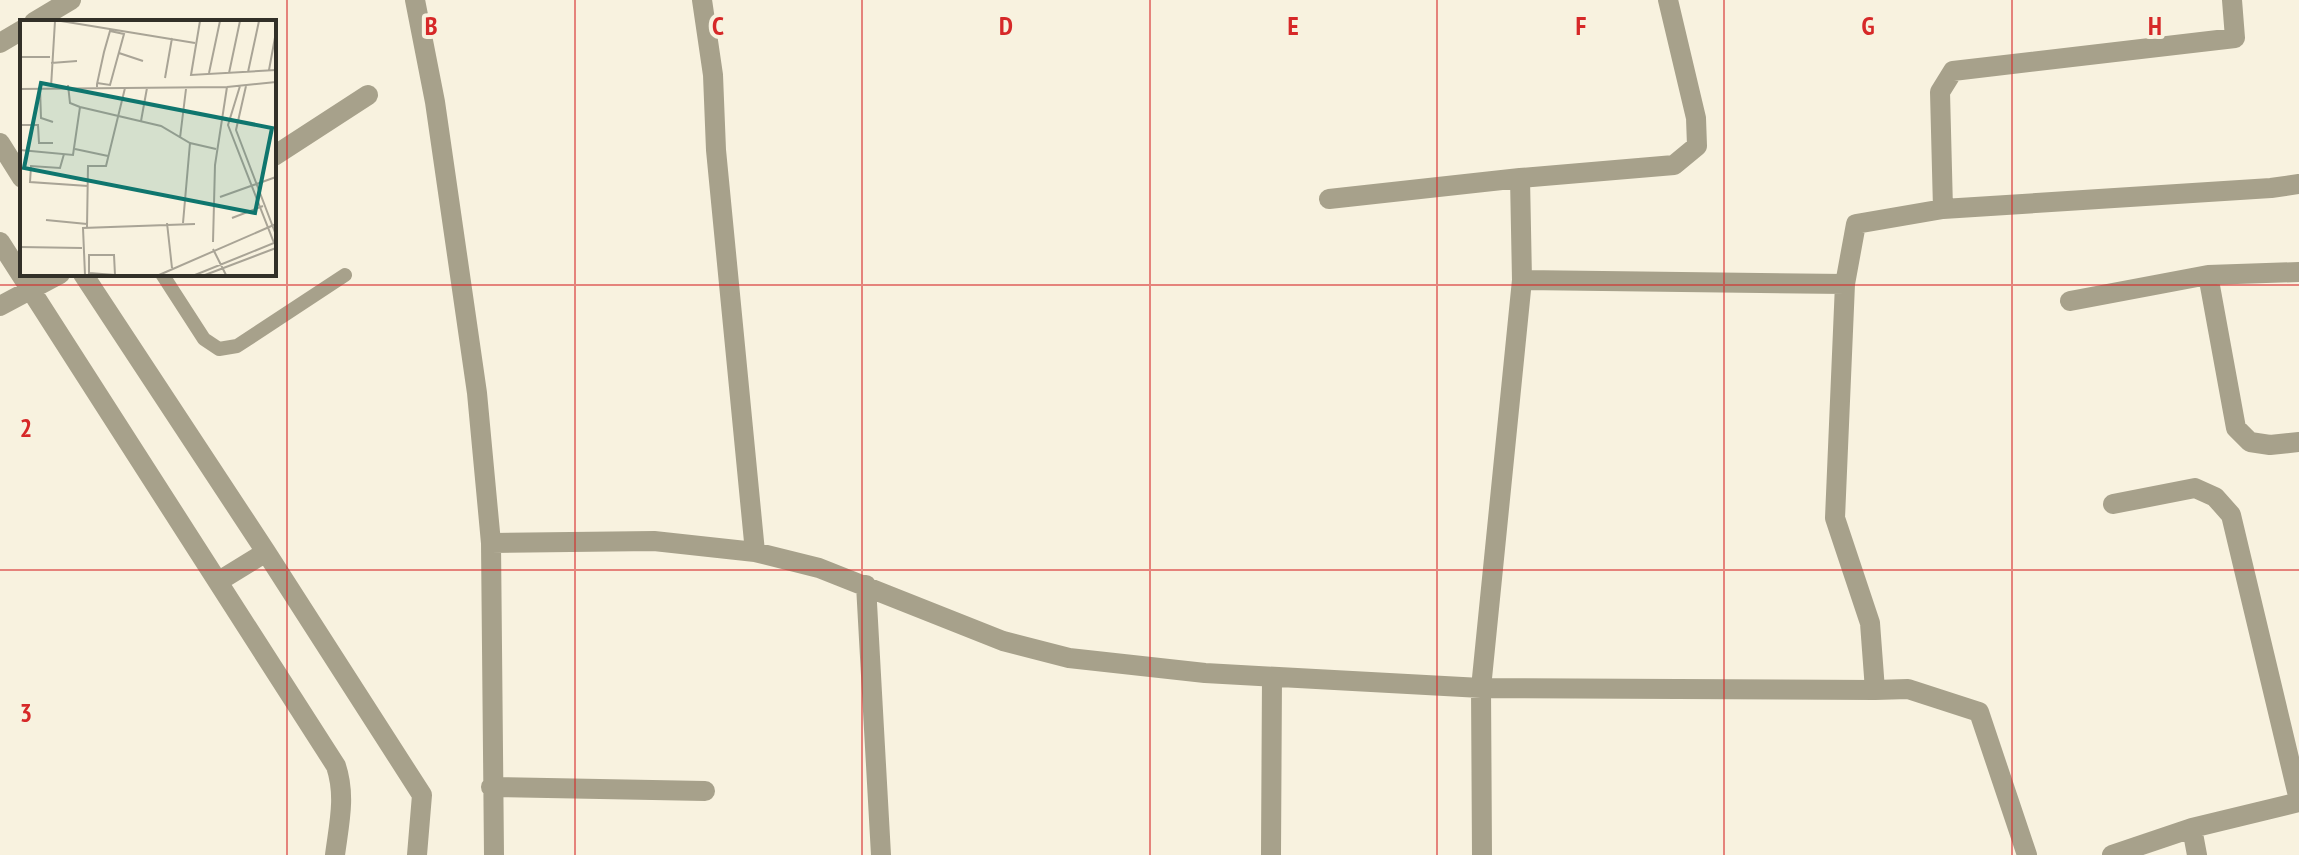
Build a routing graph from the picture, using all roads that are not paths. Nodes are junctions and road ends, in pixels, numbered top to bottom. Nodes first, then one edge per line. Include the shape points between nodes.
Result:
1 (71, 0) edge
2 (415, 0) edge
3 (702, 0) edge
4 (1668, 0) edge
5 (2232, 0) edge
6 (37, 20) edge
7 (20, 31) edge
8 (0, 43) edge
9 (368, 95) dead end
10 (0, 143) edge
11 (276, 155) edge
12 (20, 175) edge
13 (1520, 178) junction
14 (2299, 184) edge
15 (1329, 199) dead end
16 (1943, 209) junction
17 (0, 242) edge
18 (2299, 272) edge
19 (20, 274) edge
20 (345, 275) dead end
21 (2208, 275) junction
22 (21, 276) edge
23 (56, 276) edge
24 (84, 276) edge
25 (163, 276) edge
26 (1522, 280) junction
27 (1845, 284) junction
28 (29, 289) junction
29 (2070, 301) dead end
30 (0, 306) edge
31 (2299, 442) edge
32 (2113, 504) dead end
33 (491, 543) junction
34 (266, 552) junction
35 (755, 552) junction
36 (219, 581) junction
37 (866, 585) junction
38 (1272, 677) junction
39 (1481, 688) junction
40 (1875, 690) junction
41 (491, 787) junction
42 (705, 791) dead end
43 (2299, 801) edge
44 (2192, 828) junction
45 (335, 855) edge
46 (417, 855) edge
47 (494, 855) edge
48 (881, 855) edge
49 (1271, 855) edge
50 (1482, 855) edge
51 (2027, 855) edge
52 (2112, 855) edge
53 (2197, 855) edge

1 - 6 street
2 - 33 street via 477,393
3 - 35 street
4 - 13 street via 1696,118 1697,146 1674,165
5 - 16 street via 2235,38 1953,71 1940,92
7 - 8 street
9 - 11 street
10 - 12 street
13 - 15 street
13 - 26 street
14 - 16 street
16 - 27 street via 1856,224
17 - 19 street
18 - 21 street
20 - 25 lane via 237,346 219,349 204,339
21 - 29 street
21 - 31 street via 2236,428 2250,442
22 - 28 street
23 - 28 street
24 - 34 street
26 - 27 street
26 - 39 street
27 - 40 street via 1835,518 1870,623
28 - 30 street
28 - 36 street
32 - 43 street via 2195,488 2215,497 2231,515
33 - 35 street via 654,541
33 - 41 street
34 - 36 street
34 - 46 street via 422,795
35 - 37 street
36 - 45 street via 336,766 342,797
37 - 38 street via 1003,641 1069,658
37 - 48 street
38 - 39 street
38 - 49 street
39 - 40 street
39 - 50 street
40 - 51 street via 1908,689 1979,712
41 - 42 street
41 - 47 street
43 - 44 street
44 - 52 street
44 - 53 street

